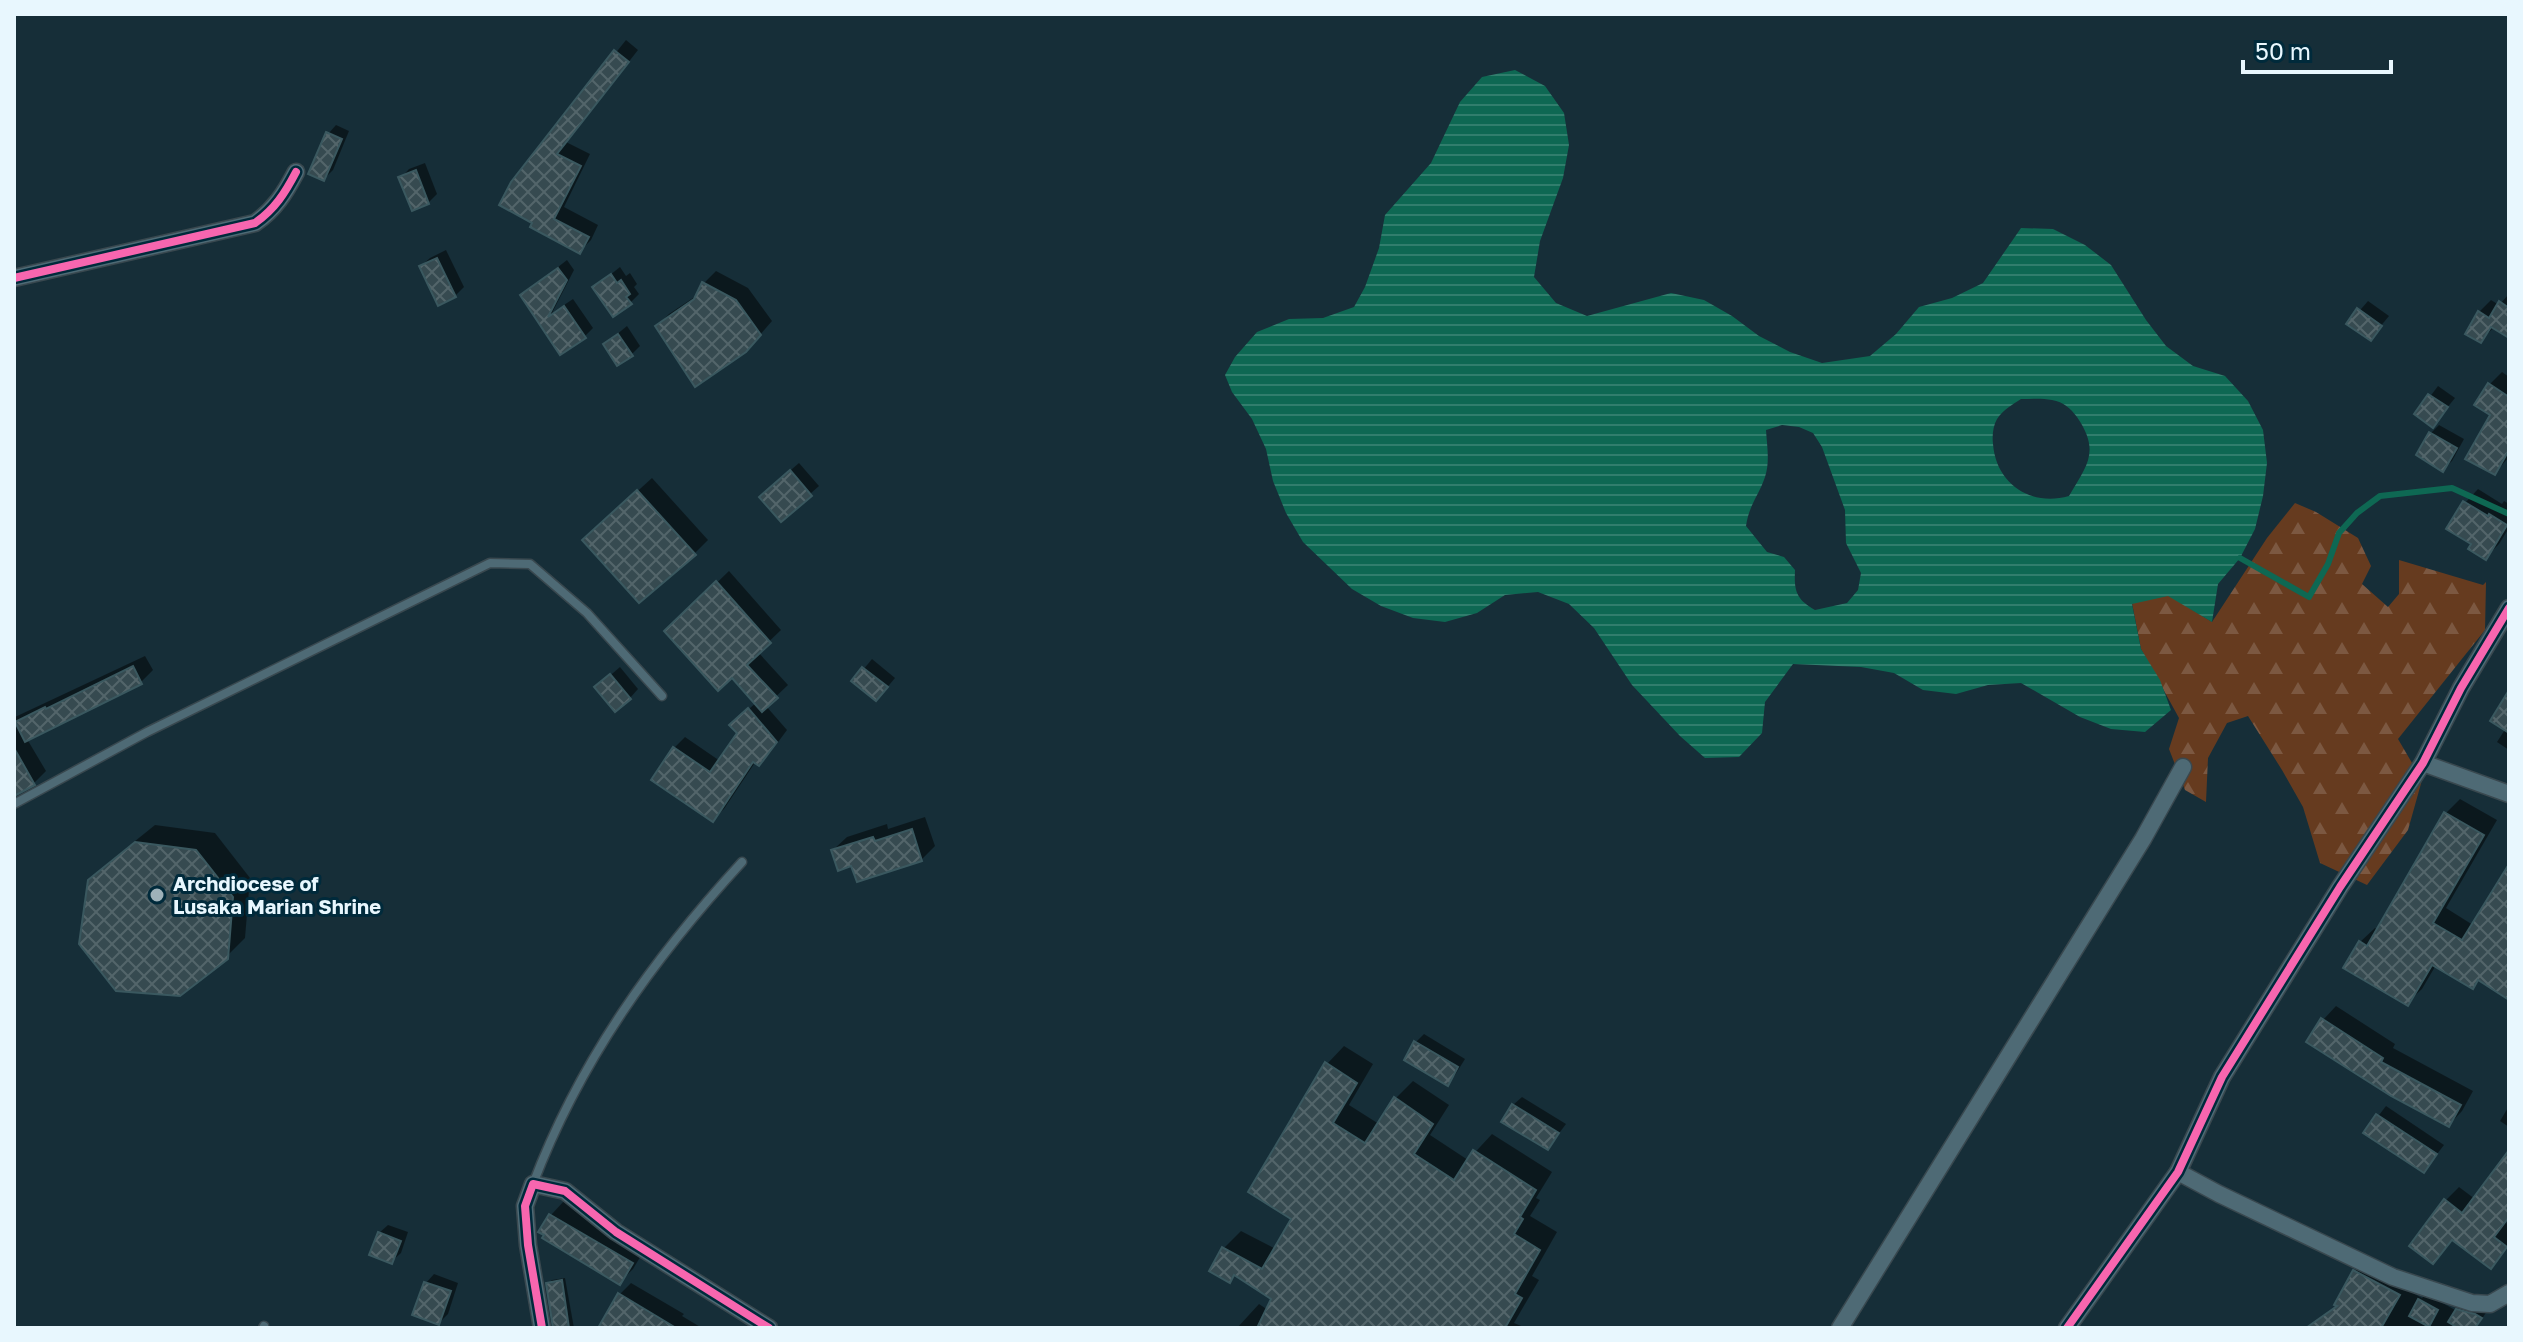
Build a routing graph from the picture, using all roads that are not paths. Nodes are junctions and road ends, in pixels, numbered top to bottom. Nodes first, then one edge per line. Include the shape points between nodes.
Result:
1 (296, 172) dead end
2 (14, 278) edge
3 (2509, 608) edge
4 (662, 696) dead end
5 (2423, 763) junction
6 (2183, 767) dead end
7 (2509, 794) edge
8 (14, 804) edge
9 (742, 862) dead end
10 (2178, 1172) junction
11 (533, 1184) junction
12 (2509, 1293) edge
13 (542, 1328) edge
14 (769, 1328) edge
15 (1840, 1328) edge
16 (2067, 1328) edge

1 - 2 street via 283,198 255,223
3 - 5 street
4 - 8 lane via 587,613 530,564 490,563 147,732
5 - 7 street
5 - 10 street via 2222,1077
6 - 15 street
9 - 11 lane via 642,981 579,1081
10 - 12 street via 2393,1277 2472,1303 2490,1304
10 - 16 street
11 - 13 street via 525,1206
11 - 14 street via 565,1191 616,1232

